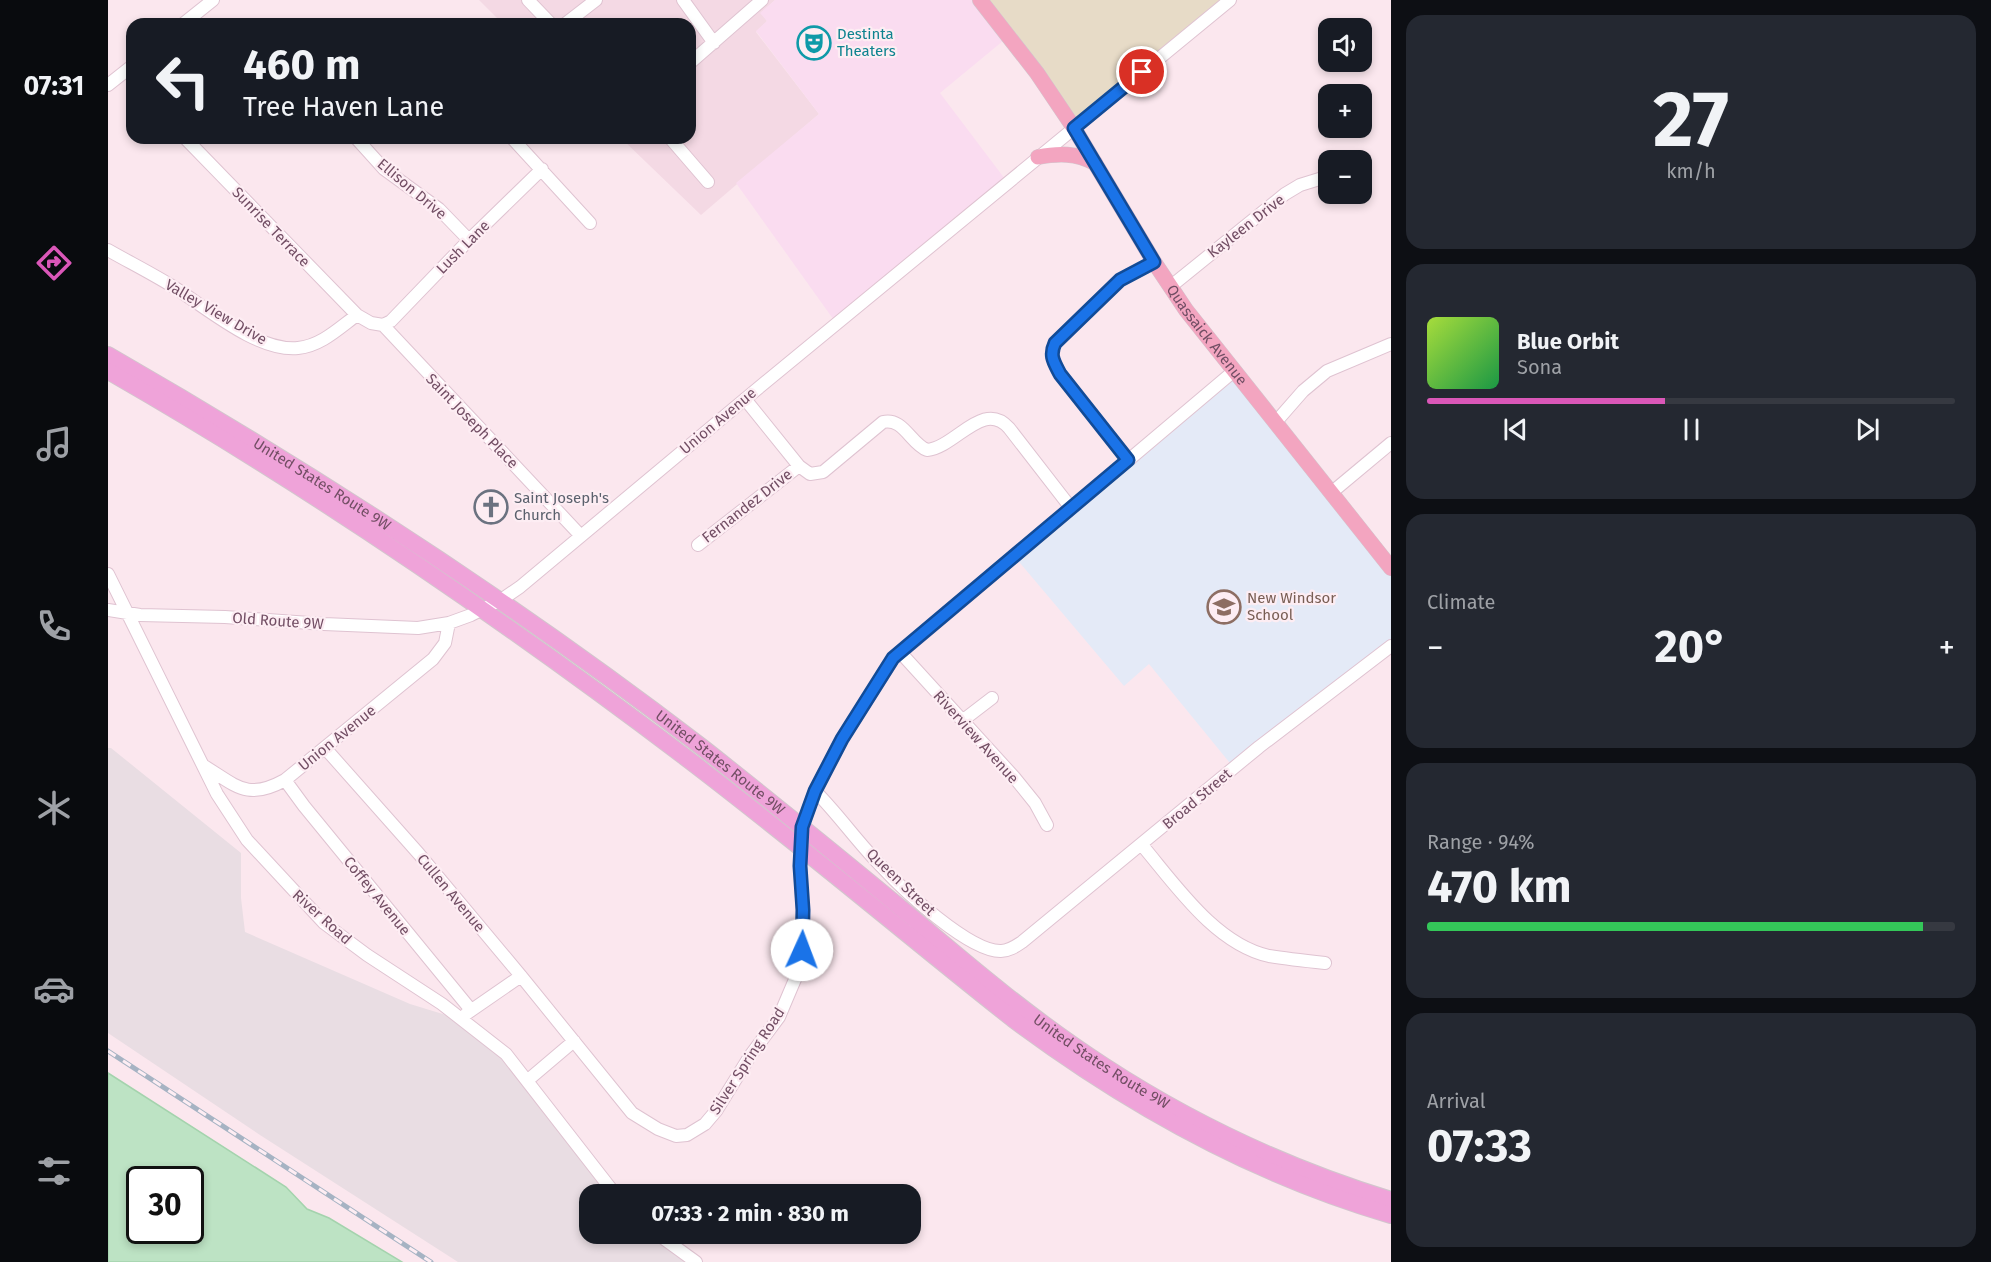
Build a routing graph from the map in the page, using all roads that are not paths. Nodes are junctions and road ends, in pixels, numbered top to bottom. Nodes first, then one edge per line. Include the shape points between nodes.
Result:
1 (213, 0) edge
2 (528, 0) edge
3 (597, 0) edge
4 (683, 0) edge
5 (762, 0) edge
6 (980, 0) edge
7 (1230, 0) edge
8 (190, 18) edge
9 (545, 18) edge
10 (573, 18) edge
11 (696, 18) edge
12 (696, 18) edge
13 (714, 43) junction
14 (696, 58) edge
15 (126, 71) edge
16 (108, 85) edge
17 (1074, 128) junction
18 (191, 144) edge
19 (361, 144) edge
20 (518, 144) edge
21 (675, 144) edge
22 (1038, 157) junction
23 (1095, 163) junction
24 (543, 170) junction
25 (1318, 179) edge
26 (708, 182) dead end
27 (590, 223) dead end
28 (469, 240) junction
29 (108, 250) edge
30 (1154, 262) junction
31 (1170, 287) junction
32 (357, 315) junction
33 (383, 325) junction
34 (1391, 344) edge
35 (108, 355) edge
36 (108, 371) edge
37 (1234, 371) junction
38 (745, 399) junction
39 (191, 411) junction
40 (1275, 423) junction
41 (1391, 444) edge
42 (1128, 460) junction
43 (799, 466) junction
44 (1331, 493) junction
45 (1071, 508) junction
46 (581, 536) junction
47 (698, 545) dead end
48 (1391, 568) edge
49 (108, 574) edge
50 (501, 600) junction
51 (108, 610) edge
52 (483, 610) junction
53 (128, 614) junction
54 (449, 623) junction
55 (1391, 646) edge
56 (900, 652) junction
57 (992, 698) dead end
58 (962, 721) junction
59 (325, 747) junction
60 (202, 766) junction
61 (285, 780) junction
62 (815, 791) junction
63 (1047, 825) dead end
64 (802, 827) junction
65 (1141, 844) junction
66 (802, 850) junction
67 (1003, 951) joint
68 (1324, 963) dead end
69 (522, 976) junction
70 (471, 1010) junction
71 (459, 1019) junction
72 (574, 1041) junction
73 (528, 1080) junction
74 (1256, 1157) junction
75 (607, 1184) edge
76 (1391, 1200) edge
77 (1391, 1215) edge
78 (671, 1244) edge
79 (696, 1262) edge

1 - 8 street
2 - 9 street
3 - 10 street
4 - 11 street
5 - 13 street
6 - 17 main road, Quassaick Avenue
7 - 17 street, Union Avenue
12 - 13 street
13 - 14 street
15 - 16 street
17 - 22 street, Union Avenue
17 - 23 main road, Quassaick Avenue
18 - 32 street, Sunrise Terrace
19 - 28 street, Ellison Drive via 384,169 439,209
20 - 24 street
21 - 26 street
22 - 23 main road via 1070,155
22 - 38 street, Union Avenue
23 - 30 main road, Quassaick Avenue
24 - 27 street
24 - 28 street, Lush Lane
25 - 31 street, Kayleen Drive via 1285,194
28 - 33 street, Lush Lane via 392,321
29 - 32 street, Valley View Drive via 244,332 279,347 313,345
30 - 31 main road, Quassaick Avenue
30 - 42 street via 1120,280 1055,343 1051,352 1060,374
31 - 37 main road, Quassaick Avenue
32 - 33 street, Saint Joseph Place
33 - 46 street, Saint Joseph Place
34 - 40 street via 1326,371
35 - 39 highway, United States Route 9W
36 - 39 highway, United States Route 9W
37 - 40 main road, Quassaick Avenue
37 - 42 street, Silver Spring Road
38 - 43 street
38 - 46 street, Union Avenue
39 - 50 highway, United States Route 9W via 332,489
39 - 52 highway, United States Route 9W
40 - 44 main road, Quassaick Avenue
41 - 44 street
42 - 45 street, Silver Spring Road
43 - 45 street, Fernandez Drive via 810,474 823,472 889,421 898,424 927,450 943,446 988,417 996,418 1009,428
43 - 47 street, Fernandez Drive
44 - 48 main road, Quassaick Avenue
45 - 56 street, Silver Spring Road
46 - 50 street, Union Avenue
49 - 53 street, River Road
50 - 52 street, Union Avenue
50 - 64 highway, United States Route 9W via 695,742
51 - 53 street, Old Route 9W
52 - 54 street, Union Avenue
52 - 66 highway, United States Route 9W via 686,758
53 - 54 street, Old Route 9W via 399,628
53 - 60 street, River Road
54 - 59 street, Union Avenue via 445,643 433,659
55 - 65 street, Broad Street
56 - 58 street, Riverview Avenue
56 - 62 street, Silver Spring Road via 842,739
57 - 58 street
58 - 63 street, Riverview Avenue via 1014,777
59 - 61 street, Union Avenue
59 - 69 street, Cullen Avenue
60 - 61 street, Union Avenue via 252,792
60 - 71 street, River Road via 247,840 310,910 352,946
61 - 70 street, Coffey Avenue
62 - 64 street, Silver Spring Road
62 - 67 street, Queen Street via 883,868 924,906 979,945
64 - 66 street, Silver Spring Road
64 - 74 highway, United States Route 9W via 1076,1048
65 - 67 street, Broad Street via 1022,942
65 - 68 street via 1204,916 1232,939 1268,955
66 - 72 street, Silver Spring Road via 801,963 779,1017 705,1124 687,1135 676,1136 643,1121 632,1113
66 - 74 highway, United States Route 9W via 1046,1044 1154,1113
69 - 70 street
69 - 72 street, Cullen Avenue
70 - 71 street
71 - 73 street, River Road via 506,1054
72 - 73 street
73 - 75 street, River Road
74 - 76 highway, United States Route 9W
74 - 77 highway, United States Route 9W via 1318,1190
78 - 79 street

